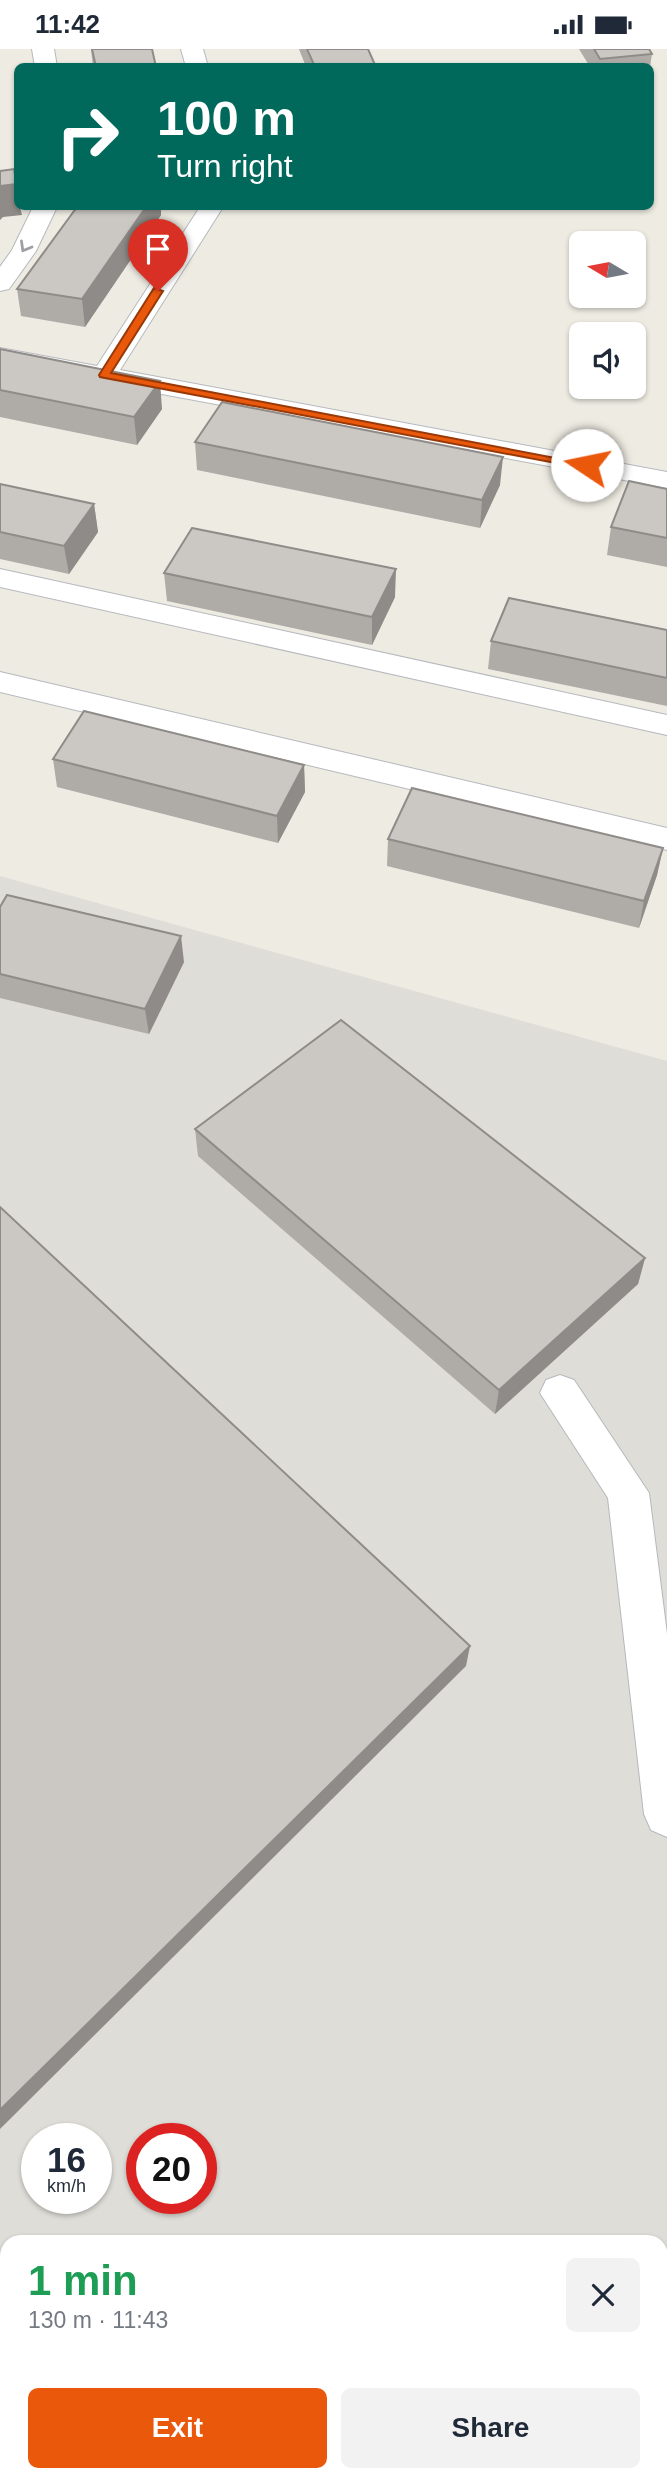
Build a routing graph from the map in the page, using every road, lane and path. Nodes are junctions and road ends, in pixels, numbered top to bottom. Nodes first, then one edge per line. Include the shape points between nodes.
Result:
1 (44, 210) edge
2 (209, 210) edge
3 (0, 283) edge
4 (0, 356) edge
5 (104, 375) junction
6 (667, 480) edge
7 (0, 577) edge
8 (0, 682) edge
9 (667, 725) edge
10 (667, 839) edge
11 (560, 1393) dead end
12 (667, 1814) edge

1 -> 3 street via 24,251
2 - 5 street
4 - 5 street
5 - 6 street
7 - 9 street
8 - 10 street
11 - 12 street via 628,1493

